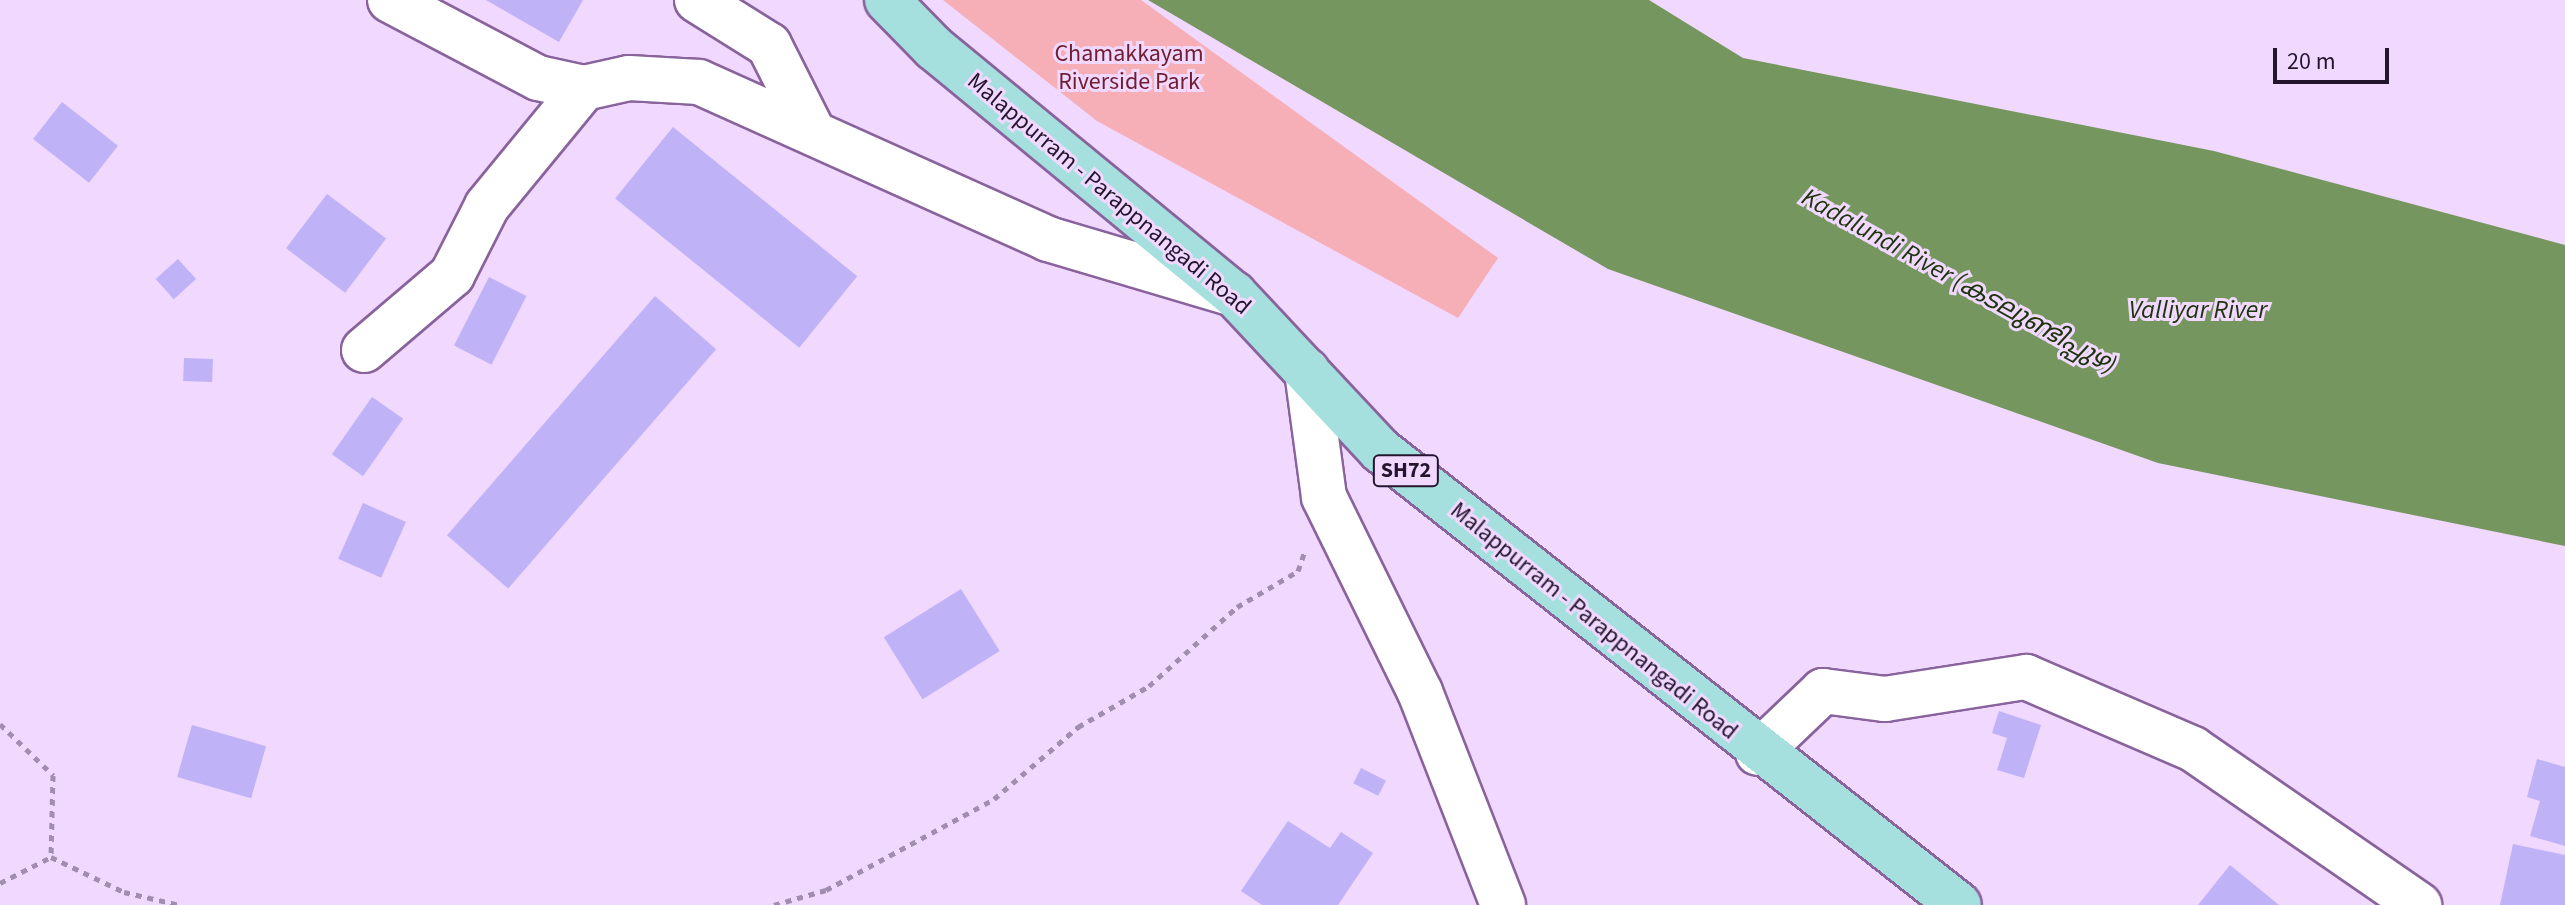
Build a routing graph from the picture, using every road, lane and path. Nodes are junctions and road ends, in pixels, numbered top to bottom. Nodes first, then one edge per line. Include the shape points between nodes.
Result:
1 (390, 0) edge
2 (697, 0) edge
3 (887, 0) edge
4 (584, 88) junction
5 (812, 130) junction
6 (1234, 294) junction
7 (364, 350) dead end
8 (1307, 371) junction
9 (1324, 497) junction
10 (0, 724) edge
11 (1758, 753) junction
12 (51, 857) junction
13 (0, 883) edge
14 (180, 905) edge
15 (774, 905) edge
16 (1503, 905) edge
17 (1959, 905) edge
18 (2419, 905) edge

1 - 4 street via 460,43 538,78
2 - 5 street via 769,45
3 - 6 main road, Malappurram - Parappnangadi Road / SH72 via 934,48
4 - 5 street via 629,78 699,82
4 - 7 street via 487,206 452,275
5 - 6 street via 1048,239
6 - 8 main road, Malappurram - Parappnangadi Road / SH72
8 - 9 street
8 - 11 main road, Malappurram - Parappnangadi Road / SH72 via 1380,450
9 - 15 path via 1298,571 1192,641 1149,686 1078,727 994,799 826,890
9 - 16 street via 1420,692
10 - 12 path via 53,775
11 - 17 main road, Malappurram - Parappnangadi Road / SH72
11 - 18 street via 1823,691 1885,699 2026,677 2193,749
12 - 13 path
12 - 14 path via 124,892

